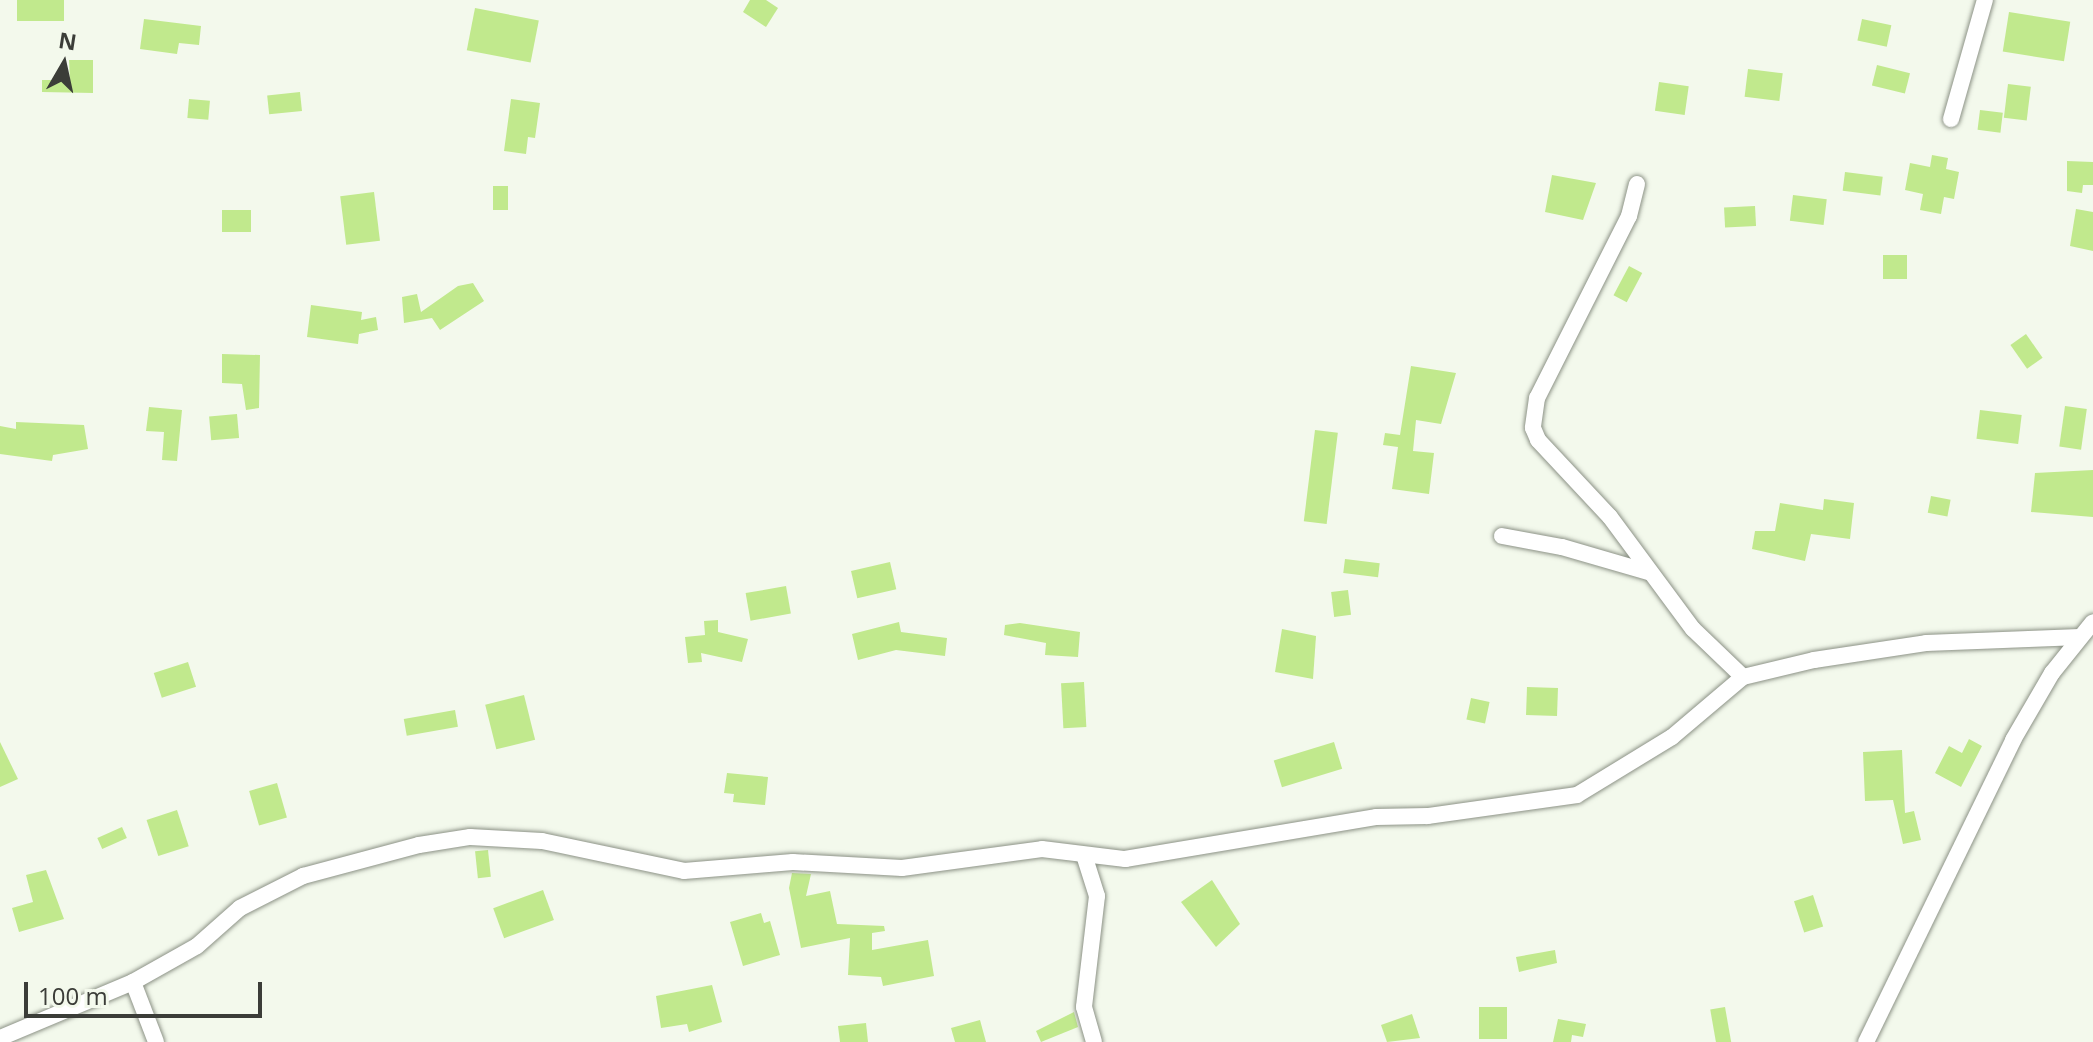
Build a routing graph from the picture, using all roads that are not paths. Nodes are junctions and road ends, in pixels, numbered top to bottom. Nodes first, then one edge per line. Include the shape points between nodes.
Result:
1 (1985, 0) edge
2 (1951, 119) dead end
3 (1637, 184) dead end
4 (1502, 536) dead end
5 (1648, 572) junction
6 (2093, 622) edge
7 (2080, 637) junction
8 (1743, 677) junction
9 (1084, 855) junction
10 (133, 982) junction
11 (0, 1038) edge
12 (156, 1042) edge
13 (1094, 1042) edge
14 (1866, 1042) edge

1 - 2 street
3 - 5 street via 1629,216 1566,335 1532,414 1538,440 1610,517
4 - 5 street
5 - 8 street via 1693,629
6 - 7 street
7 - 8 street via 1926,643
7 - 14 street via 2013,740
8 - 9 street via 1672,737 1577,795 1428,816 1376,817 1125,859
9 - 10 street via 1042,849 902,868 793,862 684,871 542,841 470,837 382,852 303,876 240,908 197,946
9 - 13 street via 1097,896 1084,1007
10 - 11 street
10 - 12 street

